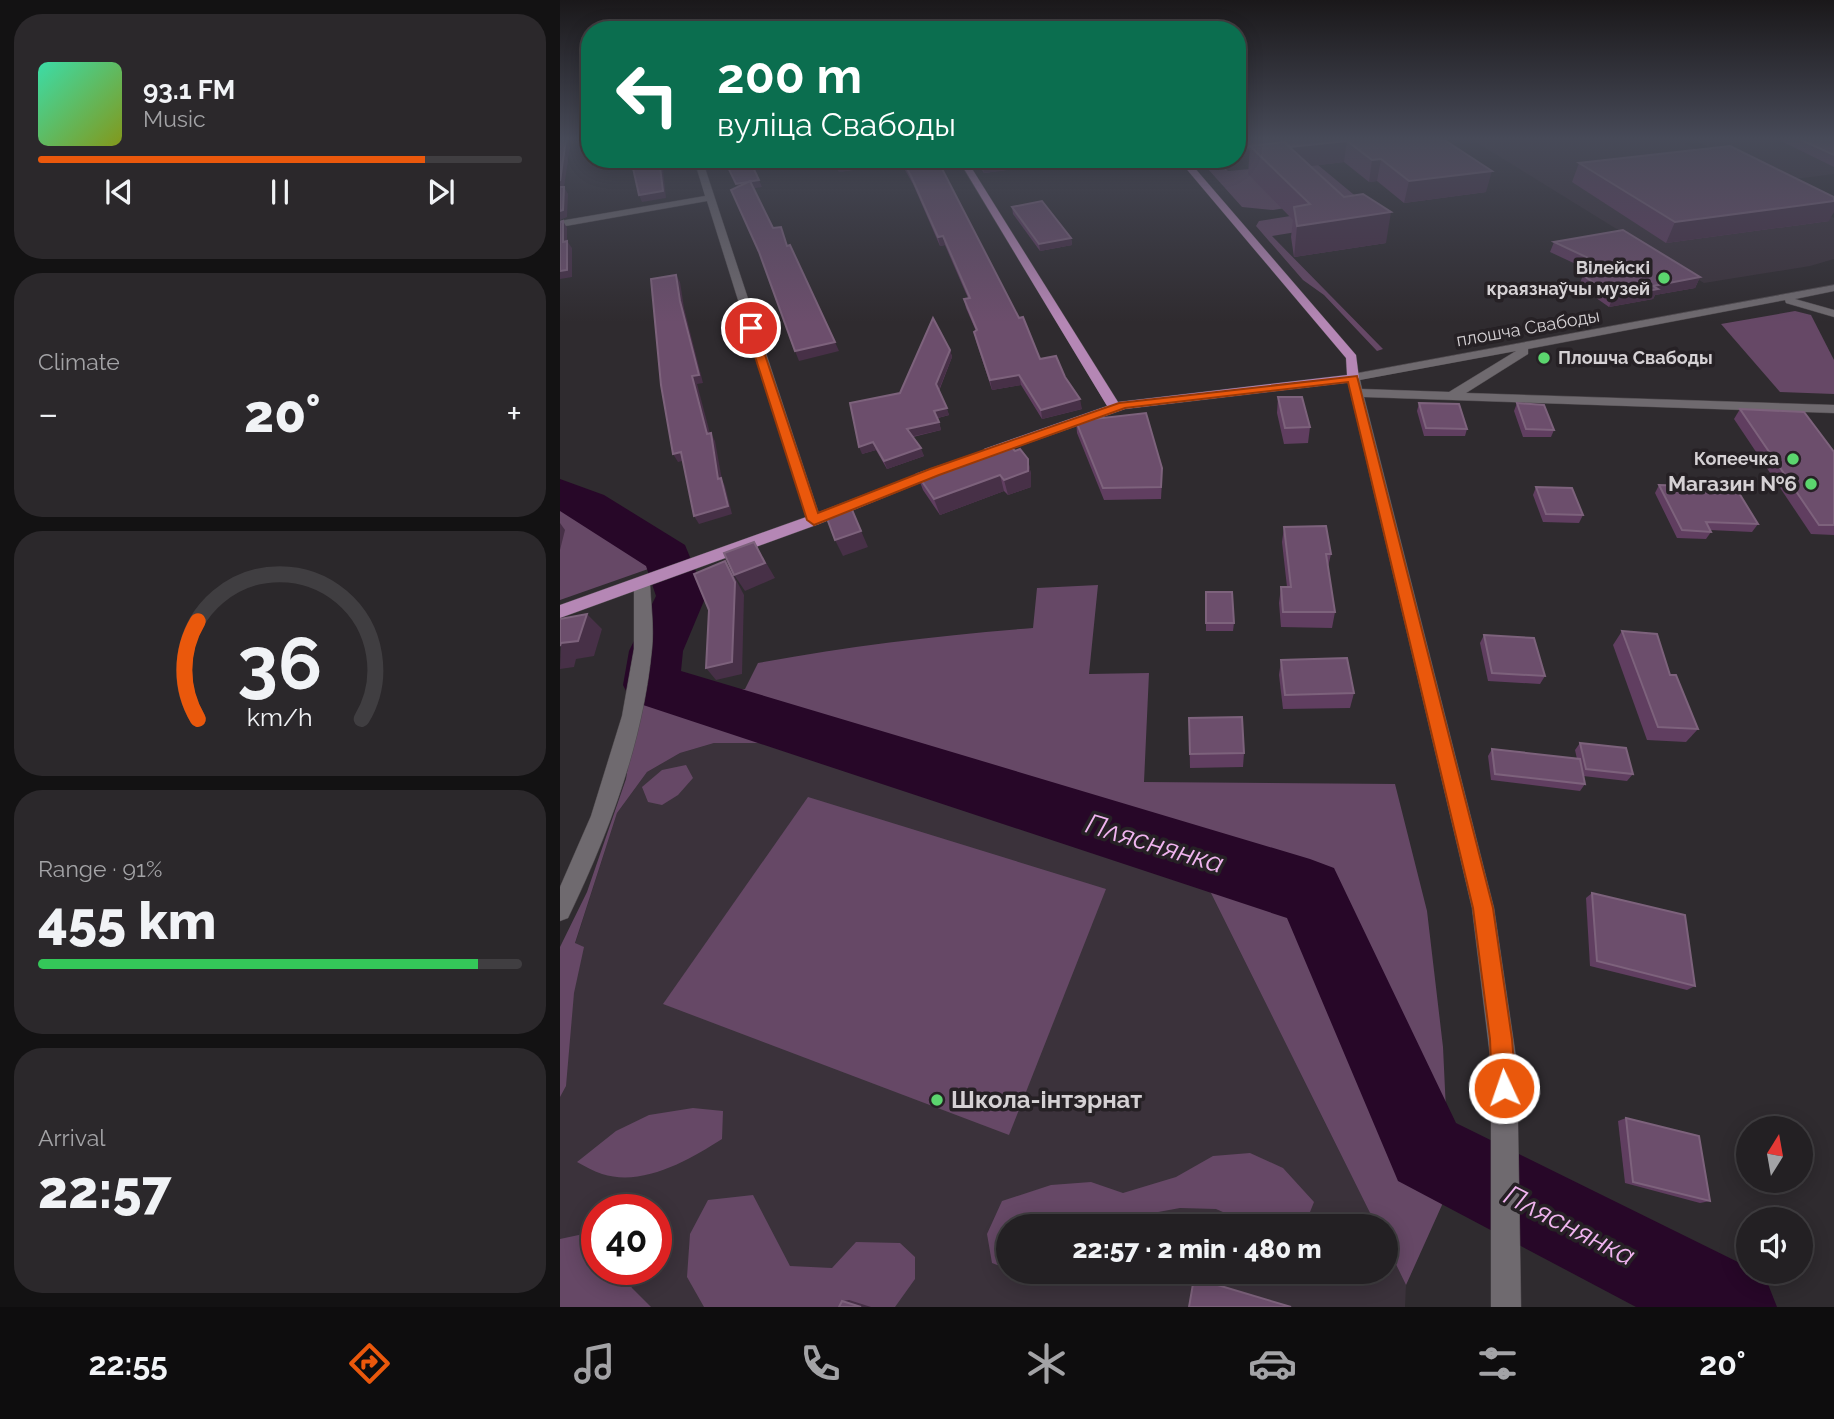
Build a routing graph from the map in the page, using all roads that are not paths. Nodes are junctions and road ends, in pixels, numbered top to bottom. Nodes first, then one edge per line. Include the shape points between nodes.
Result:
1 (698, 200) edge
2 (710, 200) edge
3 (987, 200) edge
4 (1217, 200) edge
5 (560, 224) edge
6 (1834, 290) edge
7 (1780, 300) junction
8 (1834, 315) edge
9 (1534, 345) junction
10 (1354, 385) junction
11 (1452, 396) junction
12 (1115, 408) junction
13 (1834, 409) edge
14 (814, 520) junction
15 (647, 582) junction
16 (560, 612) edge
17 (560, 910) edge
18 (1506, 1307) edge

1 - 5 street
2 - 14 street
3 - 12 main road
4 - 10 main road via 1352,358
6 - 7 street, плошча Свабоды
6 - 8 street via 1830,300
7 - 8 street via 1808,304
7 - 9 street, плошча Свабоды
9 - 10 street, плошча Свабоды
9 - 11 street
10 - 11 street
10 - 12 main road
10 - 18 street via 1483,908 1504,1064
11 - 13 street
12 - 14 main road
14 - 15 main road
15 - 16 main road
15 - 17 street via 643,648 620,765

